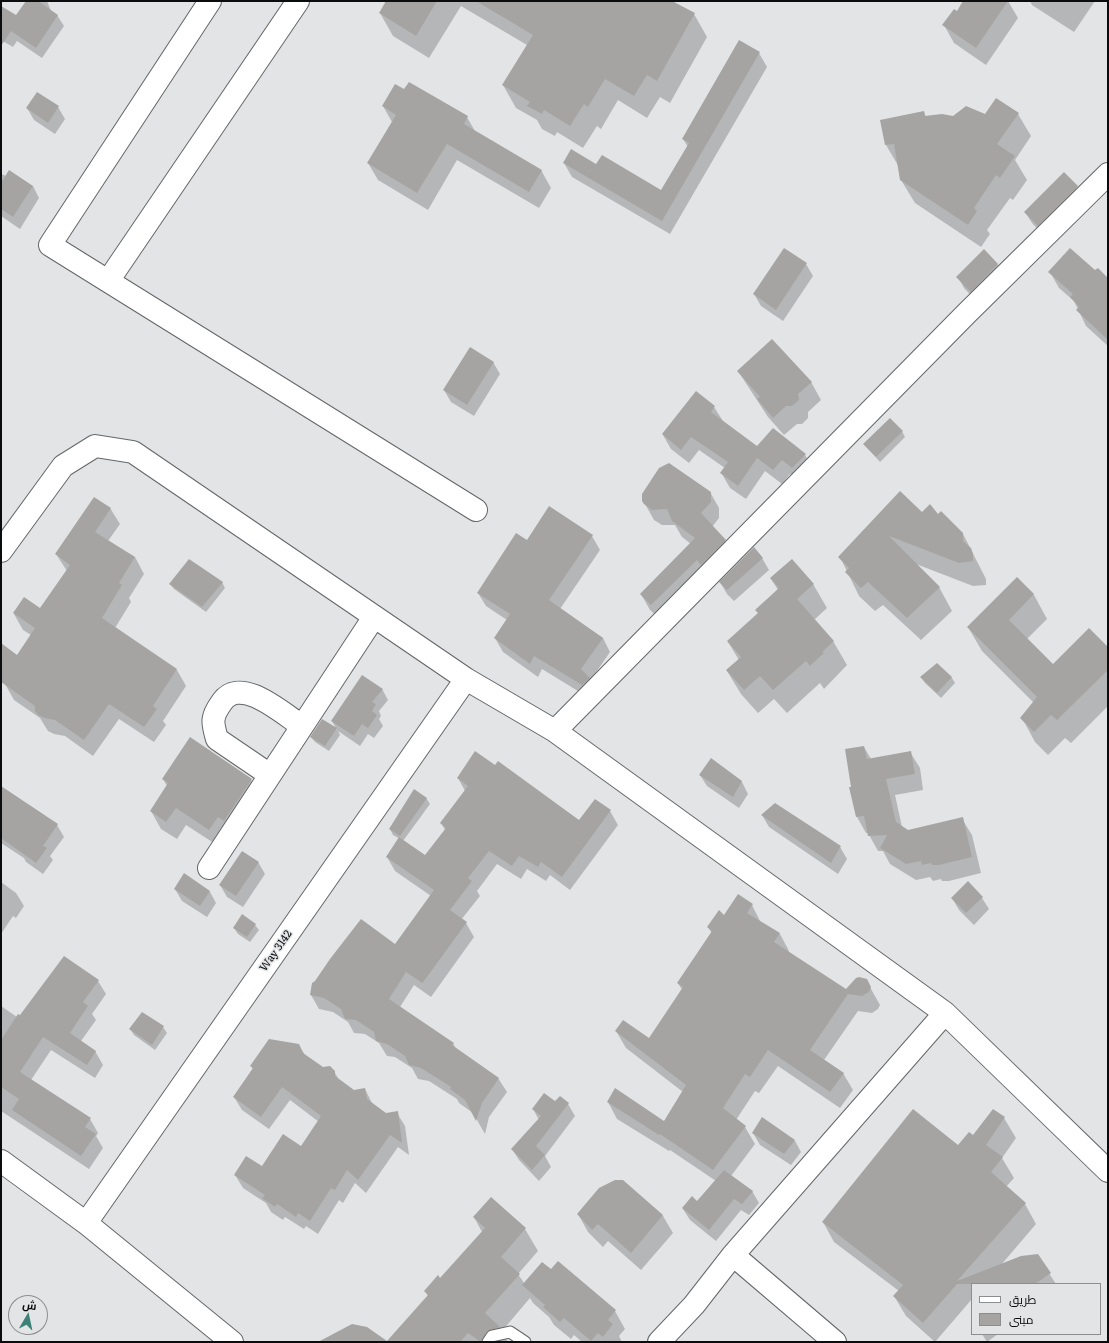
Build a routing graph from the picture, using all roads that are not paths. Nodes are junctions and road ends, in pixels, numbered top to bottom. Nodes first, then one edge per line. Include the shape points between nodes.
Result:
1 (210, 1) edge
2 (298, 1) edge
3 (1108, 174) edge
4 (108, 281) junction
5 (476, 510) dead end
6 (1, 551) edge
7 (374, 617) junction
8 (466, 679) junction
9 (302, 726) junction
10 (555, 731) junction
11 (270, 775) junction
12 (209, 868) dead end
13 (945, 1013) junction
14 (1, 1161) edge
15 (1108, 1171) edge
16 (86, 1223) junction
17 (733, 1255) junction
18 (232, 1342) edge
19 (488, 1342) edge
20 (525, 1342) edge
21 (659, 1342) edge
22 (834, 1342) edge

1 - 4 street via 50,245
2 - 4 street
3 - 10 street via 967,313
4 - 5 street
6 - 7 street via 63,466 96,446 133,452
7 - 8 street
7 - 9 street
8 - 10 street
8 - 16 street, Way 3142
9 - 11 street
9 - 11 street via 253,694 238,692 225,698 213,714 217,739
10 - 13 street
11 - 12 street
13 - 15 street
13 - 17 street
14 - 16 street
16 - 18 street
17 - 21 street via 694,1305
17 - 22 street
19 - 20 lane via 492,1336 510,1332

